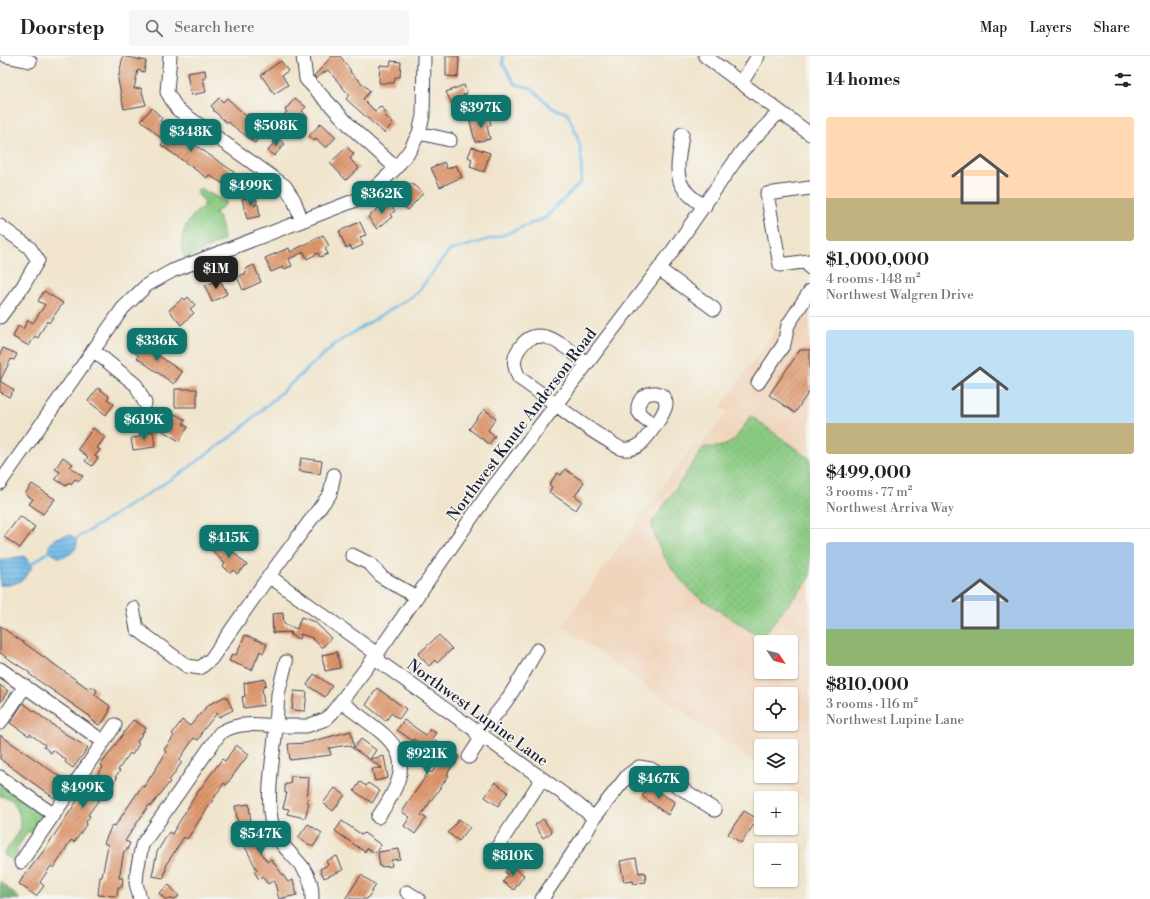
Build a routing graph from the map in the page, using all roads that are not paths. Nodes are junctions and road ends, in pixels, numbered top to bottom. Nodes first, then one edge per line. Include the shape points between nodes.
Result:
1 (6, 56) edge
2 (170, 56) edge
3 (303, 56) edge
4 (424, 56) edge
5 (758, 56) edge
6 (713, 58) edge
7 (30, 61) dead end
8 (742, 82) junction
9 (779, 112) junction
10 (419, 133) junction
11 (682, 134) dead end
12 (810, 134) edge
13 (450, 140) dead end
14 (396, 168) junction
15 (810, 188) edge
16 (704, 206) junction
17 (302, 221) junction
18 (0, 226) edge
19 (810, 268) edge
20 (659, 269) junction
21 (810, 291) edge
22 (714, 309) dead end
23 (0, 316) edge
24 (93, 350) junction
25 (587, 363) junction
26 (758, 383) dead end
27 (145, 403) dead end
28 (556, 404) junction
29 (655, 425) dead end
30 (334, 475) dead end
31 (0, 483) edge
32 (352, 555) dead end
33 (269, 576) junction
34 (416, 597) junction
35 (133, 608) dead end
36 (537, 650) dead end
37 (377, 654) junction
38 (286, 662) dead end
39 (0, 669) edge
40 (25, 686) junction
41 (341, 702) junction
42 (0, 723) edge
43 (116, 726) dead end
44 (276, 726) junction
45 (479, 735) junction
46 (104, 742) junction
47 (469, 757) dead end
48 (0, 777) edge
49 (542, 779) junction
50 (715, 810) dead end
51 (54, 815) junction
52 (378, 817) dead end
53 (594, 818) junction
54 (496, 849) dead end
55 (22, 862) dead end
56 (407, 892) dead end
57 (140, 899) edge
58 (312, 899) edge
59 (418, 899) edge
60 (542, 899) edge

1 - 7 street
2 - 17 street via 167,92 177,109 285,186
3 - 14 street via 306,79 354,130
4 - 10 street via 423,116
5 - 8 street
6 - 8 street
8 - 9 street
9 - 12 street
9 - 16 street, Northwest Knute Anderson Road via 742,151
10 - 13 street
10 - 14 street
11 - 16 street via 677,176 684,191
14 - 17 street via 377,186 356,200
15 - 19 street via 767,194 780,265 809,262
16 - 20 street, Northwest Knute Anderson Road
17 - 24 street via 223,250 147,285 123,308
18 - 23 street via 29,247 38,260 23,286
20 - 22 street
20 - 25 street, Northwest Knute Anderson Road
21 - 26 street via 788,325 784,344
24 - 27 street via 136,385
24 - 31 street
25 - 28 street, Northwest Knute Anderson Road
25 - 28 street via 542,335 528,338 521,346 515,354 514,364 519,378
28 - 29 street via 622,449 631,449 638,445
28 - 34 street, Northwest Knute Anderson Road via 488,494
30 - 33 street via 330,494
32 - 34 street via 370,564 382,577
33 - 35 street via 211,659 200,668 187,666 137,629
33 - 37 street, Northwest Lupine Lane
34 - 37 street, Northwest Knute Anderson Road
36 - 45 street via 498,713
37 - 41 street, Northwest Knute Anderson Road
37 - 45 street, Northwest Lupine Lane via 380,662
38 - 44 street via 278,694
39 - 40 street
40 - 42 street
40 - 46 street
41 - 44 street, Northwest Knute Anderson Road via 326,719 317,723
41 - 52 street via 387,737 397,750 401,761 396,790
43 - 46 street
44 - 57 street, Northwest Knute Anderson Road via 256,724 230,727 220,733 142,845 136,871
44 - 58 street via 270,818 276,834 302,866 310,881
45 - 47 street
45 - 49 street, Northwest Lupine Lane
46 - 51 street
48 - 51 street
49 - 53 street, Northwest Lupine Lane
49 - 54 street
50 - 53 street via 651,769 639,767 628,775
51 - 55 street
53 - 60 street
56 - 59 street

